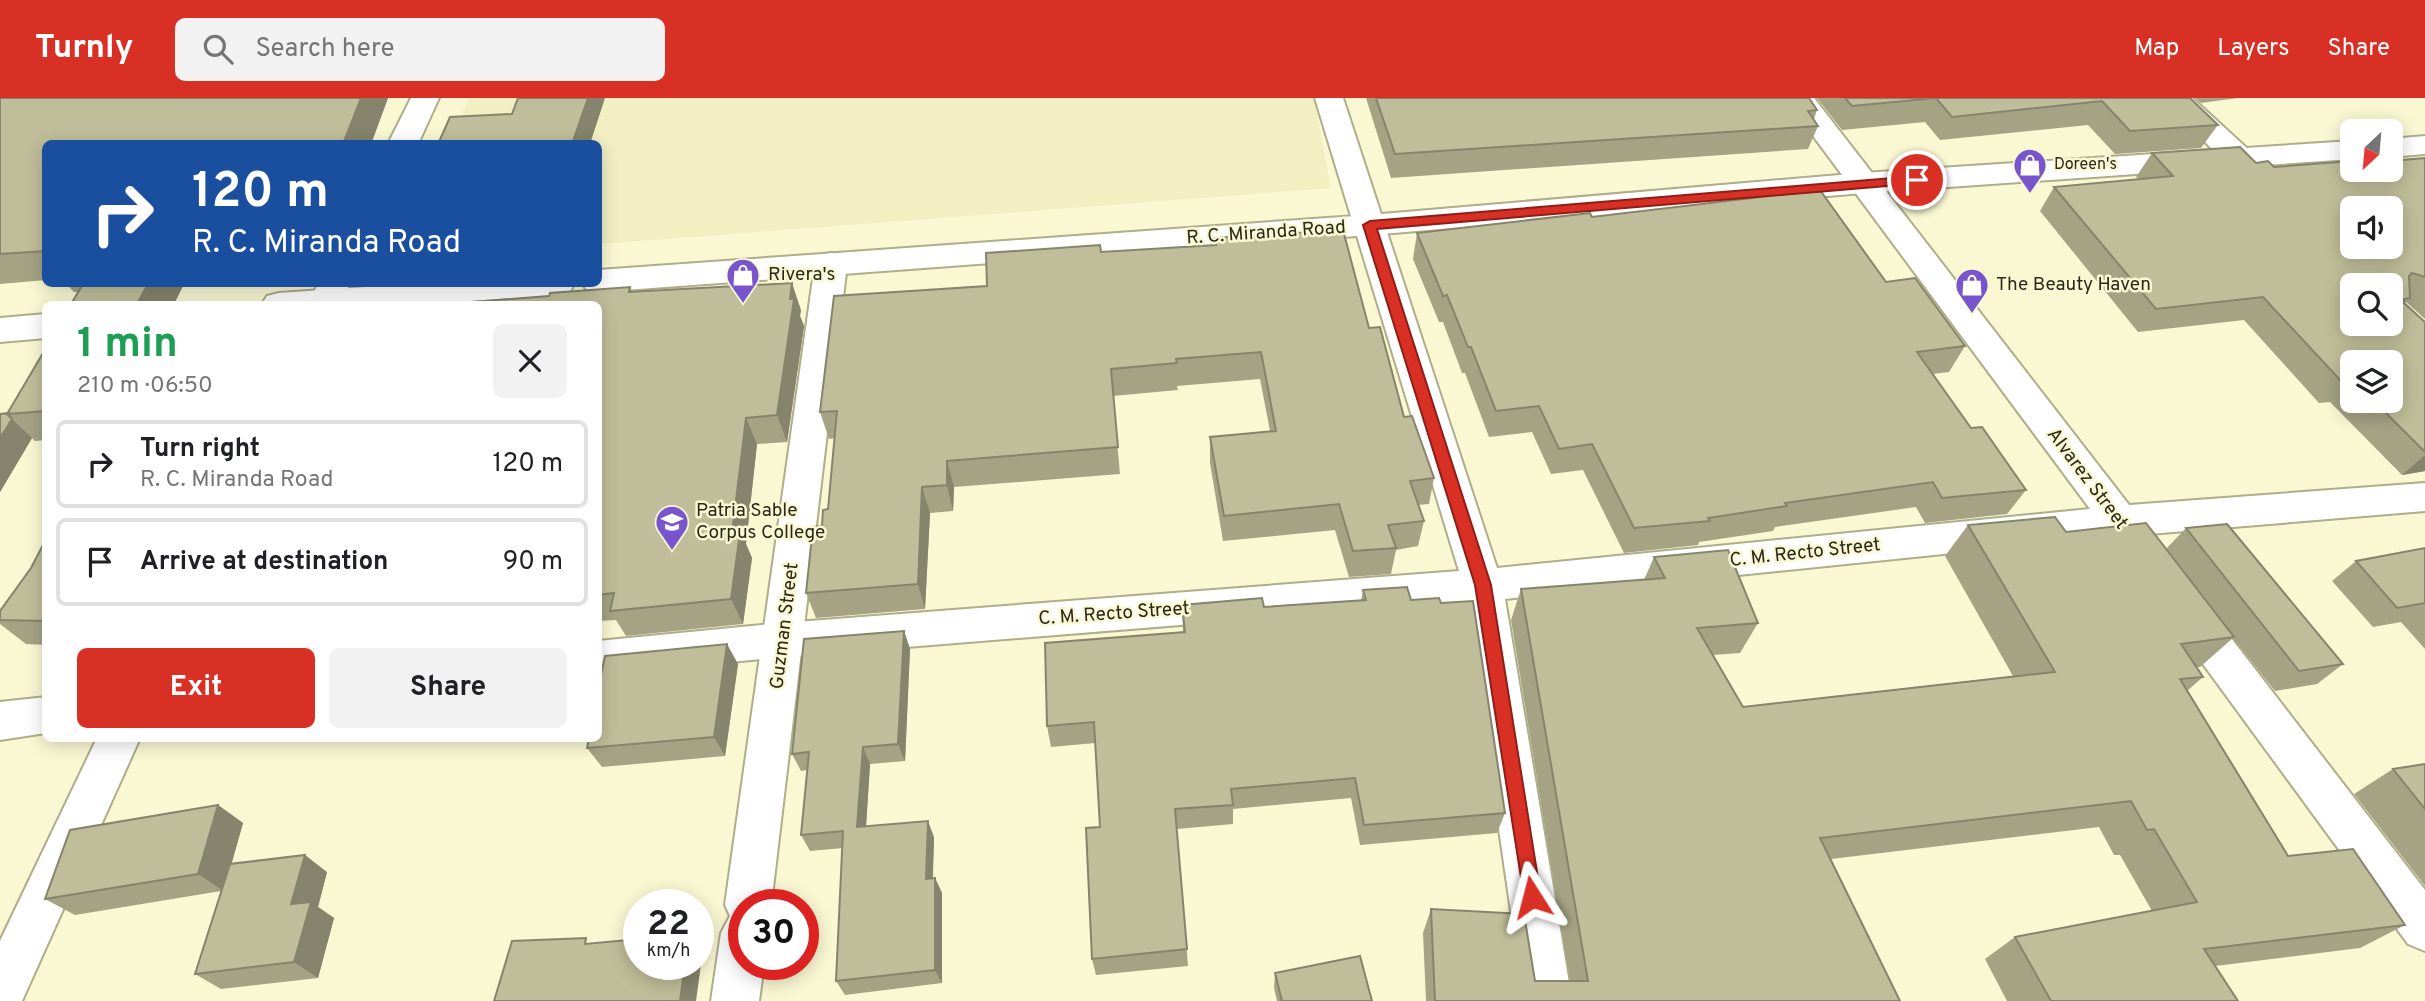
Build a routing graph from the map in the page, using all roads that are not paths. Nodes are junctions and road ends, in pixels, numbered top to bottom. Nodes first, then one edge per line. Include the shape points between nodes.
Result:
1 (425, 98) edge
2 (1329, 98) edge
3 (1799, 98) edge
4 (2175, 98) edge
5 (405, 140) edge
6 (2425, 145) edge
7 (2403, 147) edge
8 (2340, 151) edge
9 (2241, 159) junction
10 (1863, 183) junction
11 (1370, 225) junction
12 (831, 264) junction
13 (602, 281) edge
14 (500, 287) edge
15 (328, 296) edge
16 (297, 301) edge
17 (42, 326) edge
18 (0, 330) edge
19 (2425, 497) edge
20 (2120, 521) junction
21 (1483, 585) junction
22 (783, 640) junction
23 (602, 658) edge
24 (42, 716) edge
25 (0, 721) edge
26 (118, 742) edge
27 (750, 889) edge
28 (2425, 928) edge
29 (737, 980) edge
30 (0, 993) edge
31 (734, 1001) edge
32 (1548, 1001) edge

1 - 5 street
2 - 11 street
3 - 10 street, Alvarez Street
4 - 9 street
6 - 7 street
8 - 9 street, R. C. Miranda Road
9 - 10 street, R. C. Miranda Road
10 - 11 street, R. C. Miranda Road
10 - 20 street, Alvarez Street
11 - 12 street, R. C. Miranda Road
11 - 21 street
12 - 13 street, R. C. Miranda Road
12 - 22 street, Guzman Street
14 - 15 street
15 - 16 street
17 - 18 street
19 - 20 street, C. M. Recto Street
20 - 21 street, C. M. Recto Street
20 - 28 street, Alvarez Street
21 - 22 street, C. M. Recto Street
21 - 32 street
22 - 23 street, C. M. Recto Street
22 - 27 street, Guzman Street
24 - 25 street
26 - 30 street
29 - 31 street

